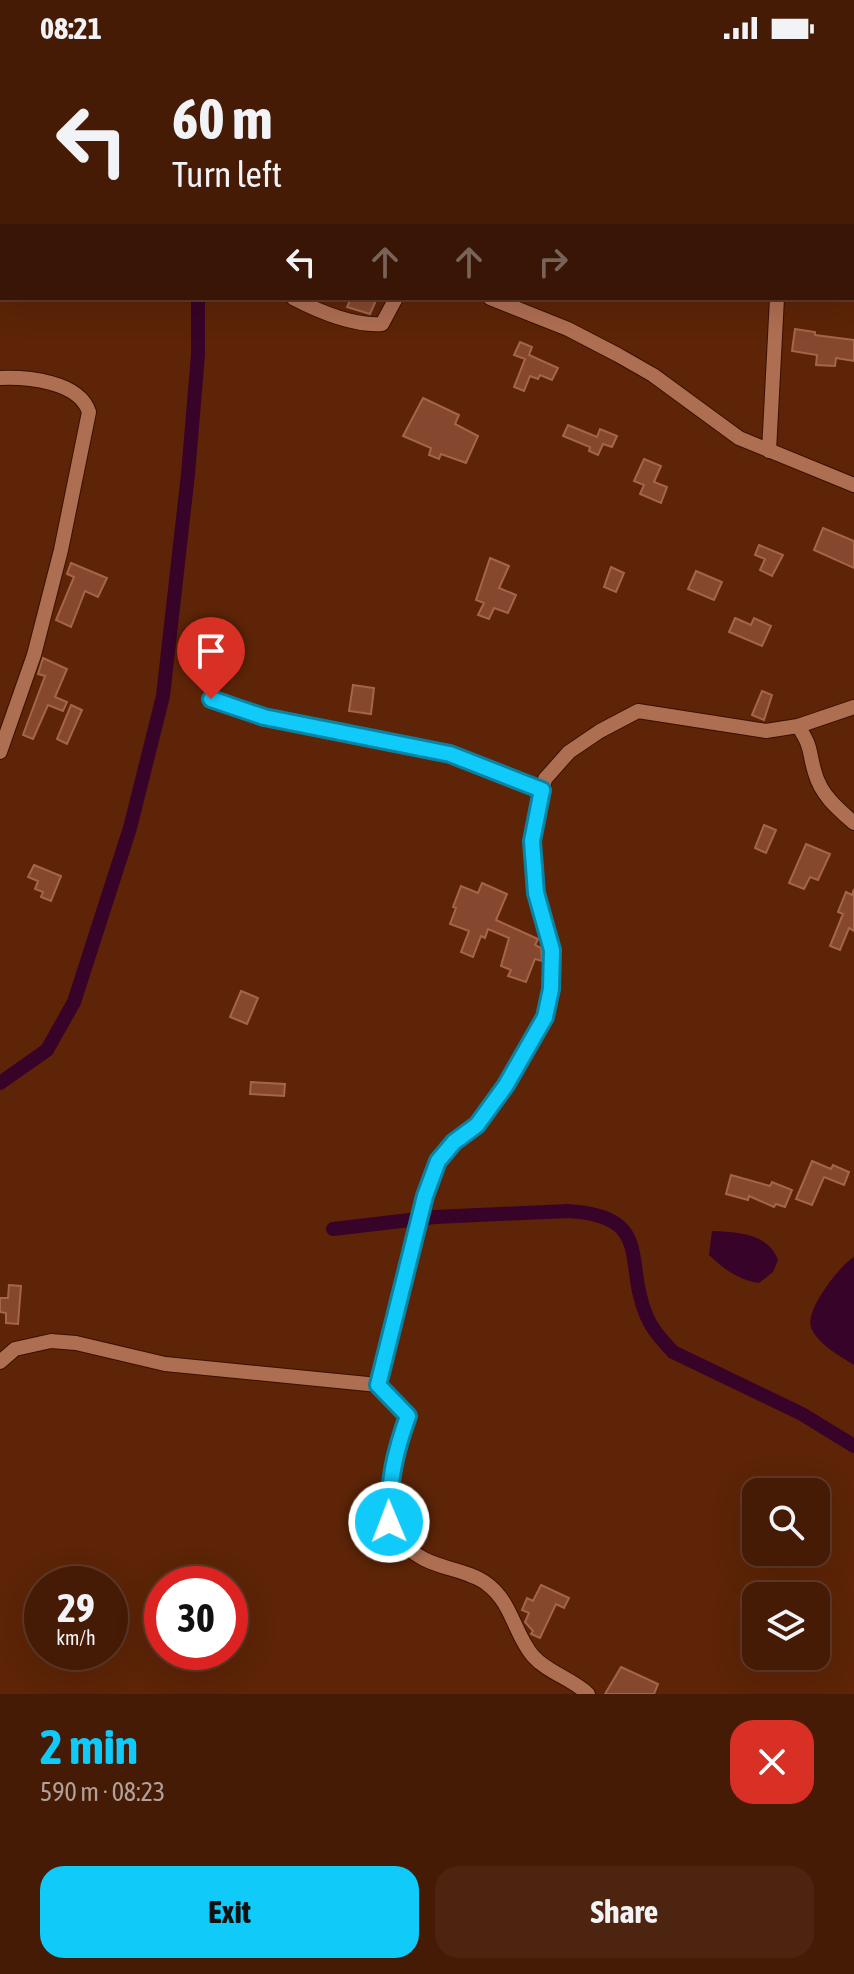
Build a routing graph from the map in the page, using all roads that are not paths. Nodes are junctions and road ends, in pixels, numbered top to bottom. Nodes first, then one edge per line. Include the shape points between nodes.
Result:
1 (298, 300) edge
2 (395, 300) edge
3 (495, 300) edge
4 (777, 300) edge
5 (0, 378) edge
6 (769, 451) junction
7 (854, 485) edge
8 (211, 699) dead end
9 (854, 707) edge
10 (798, 726) junction
11 (0, 752) edge
12 (542, 790) junction
13 (854, 823) edge
14 (0, 1362) edge
15 (378, 1385) junction
16 (588, 1694) edge

1 - 2 street via 371,325 382,324
3 - 6 street via 618,355 739,438
4 - 6 street
5 - 11 street via 75,393 89,412 34,655
6 - 7 street
8 - 12 street via 277,720 450,754
9 - 10 street
10 - 12 street via 766,731 638,711 569,752
10 - 13 street via 811,746 815,774 826,797
12 - 15 street via 532,841 536,893 552,950 545,1017 477,1125 445,1151 425,1196
14 - 15 street via 15,1349 51,1341 165,1364
15 - 16 street via 408,1416 389,1482 389,1522 404,1546 486,1583 505,1604 531,1655

